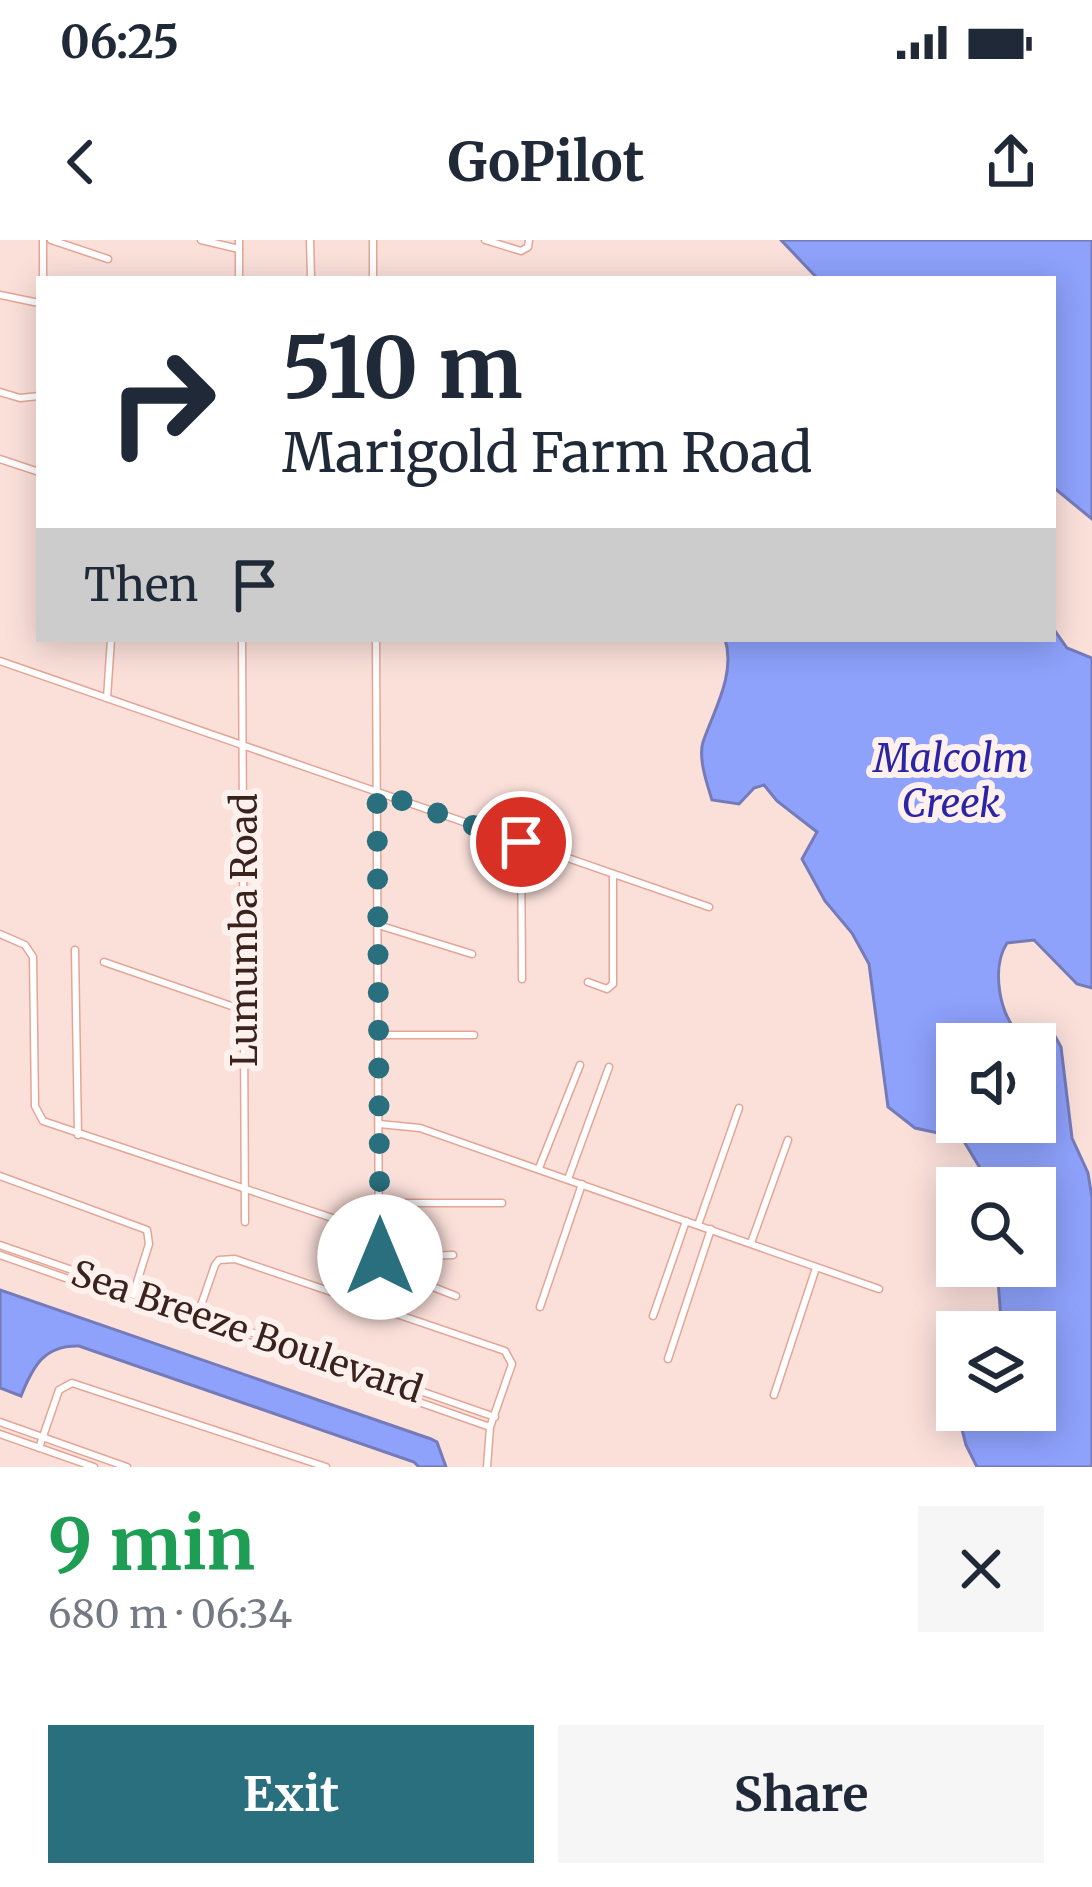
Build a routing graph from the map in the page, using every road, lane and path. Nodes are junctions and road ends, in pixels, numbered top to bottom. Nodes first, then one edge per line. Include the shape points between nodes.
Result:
1 (47, 240) edge
2 (201, 240) edge
3 (310, 240) edge
4 (373, 240) edge
5 (485, 240) edge
6 (529, 240) edge
7 (239, 244) edge
8 (108, 259) dead end
9 (44, 276) edge
10 (239, 276) edge
11 (311, 276) edge
12 (373, 276) edge
13 (0, 295) edge
14 (36, 302) edge
15 (0, 392) edge
16 (36, 395) edge
17 (0, 460) edge
18 (36, 471) edge
19 (111, 642) edge
20 (242, 642) edge
21 (376, 642) edge
22 (0, 661) edge
23 (107, 698) junction
24 (242, 745) junction
25 (377, 792) junction
26 (521, 842) junction
27 (613, 874) junction
28 (710, 908) dead end
29 (378, 925) junction
30 (0, 934) edge
31 (75, 950) dead end
32 (472, 954) dead end
33 (104, 962) dead end
34 (522, 979) dead end
35 (588, 982) dead end
36 (244, 1010) junction
37 (378, 1035) junction
38 (474, 1035) dead end
39 (580, 1066) dead end
40 (609, 1066) dead end
41 (739, 1108) dead end
42 (379, 1124) junction
43 (78, 1135) junction
44 (788, 1141) dead end
45 (538, 1168) junction
46 (0, 1176) edge
47 (568, 1179) junction
48 (582, 1184) junction
49 (245, 1189) junction
50 (380, 1203) junction
51 (502, 1203) dead end
52 (686, 1221) junction
53 (245, 1222) dead end
54 (698, 1225) junction
55 (711, 1229) junction
56 (380, 1234) junction
57 (751, 1244) junction
58 (0, 1246) edge
59 (453, 1255) dead end
60 (0, 1256) edge
61 (380, 1257) junction
62 (817, 1267) junction
63 (879, 1289) dead end
64 (134, 1292) junction
65 (456, 1296) dead end
66 (130, 1301) junction
67 (540, 1307) dead end
68 (199, 1314) junction
69 (653, 1316) dead end
70 (195, 1324) junction
71 (668, 1359) dead end
72 (774, 1395) dead end
73 (495, 1417) junction
74 (0, 1422) edge
75 (490, 1427) junction
76 (0, 1434) edge
77 (43, 1437) junction
78 (39, 1448) junction
79 (94, 1467) edge
80 (128, 1467) edge
81 (326, 1467) edge
82 (487, 1467) edge

1 - 8 street
1 - 9 street
2 - 7 street
3 - 11 street
4 - 12 street
5 - 6 street via 521,251
7 - 10 street
13 - 14 street
15 - 16 street
17 - 18 street
19 - 23 street
20 - 24 street, Lumumba Road
21 - 25 street
22 - 23 street
23 - 24 street
24 - 25 street
24 - 36 street, Lumumba Road
25 - 26 street
25 - 29 street
26 - 27 street
26 - 34 street
27 - 28 street
27 - 35 street via 613,984
29 - 32 street
29 - 37 street
30 - 43 street via 25,945 34,960 37,1112
31 - 43 street
33 - 36 street
36 - 49 street, Lumumba Road
37 - 38 street
37 - 42 street
39 - 45 street
40 - 47 street
41 - 54 street
42 - 45 street via 414,1126
42 - 50 street
43 - 49 street
44 - 57 street
45 - 47 street
46 - 64 street via 147,1230
47 - 48 street
48 - 52 street
48 - 67 street
49 - 53 street, Lumumba Road
49 - 56 street
50 - 51 street
50 - 56 street
52 - 54 street
52 - 69 street
54 - 55 street
55 - 57 street
55 - 71 street
56 - 61 street
57 - 62 street
58 - 64 street, Sea Breeze Boulevard
59 - 61 street
60 - 66 street, Sea Breeze Boulevard
61 - 65 street via 380,1268
62 - 63 street
62 - 72 street
64 - 66 street
64 - 68 street, Sea Breeze Boulevard
66 - 70 street, Sea Breeze Boulevard
68 - 70 street
68 - 73 street, Sea Breeze Boulevard
68 - 73 street via 215,1264 236,1258 500,1349 512,1364
70 - 75 street, Sea Breeze Boulevard
73 - 75 street
74 - 77 street
75 - 82 street
76 - 78 street
77 - 78 street
77 - 80 street
77 - 81 street via 59,1390 81,1383
78 - 79 street

